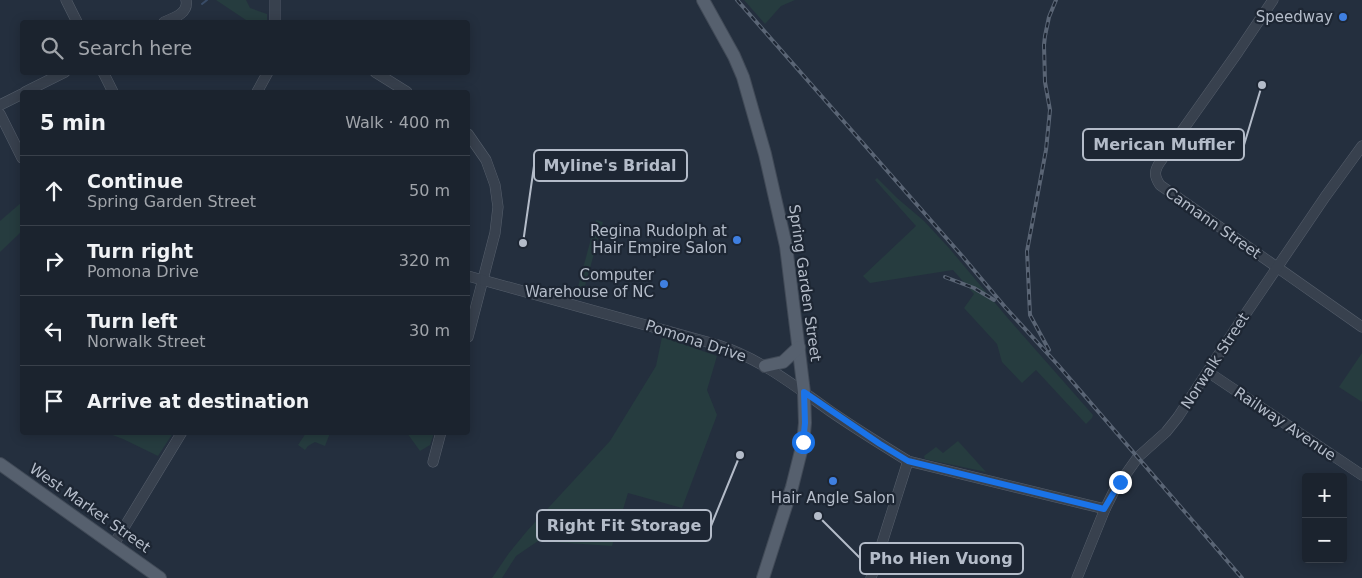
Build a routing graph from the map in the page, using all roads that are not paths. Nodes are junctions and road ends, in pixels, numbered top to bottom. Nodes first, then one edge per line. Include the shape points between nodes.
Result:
1 (66, 0) edge
2 (275, 0) edge
3 (703, 0) edge
4 (1273, 0) edge
5 (186, 4) edge
6 (77, 20) edge
7 (168, 20) edge
8 (275, 20) edge
9 (60, 75) edge
10 (104, 75) edge
11 (266, 75) edge
12 (380, 75) edge
13 (30, 90) edge
14 (112, 90) edge
15 (259, 90) edge
16 (404, 90) edge
17 (20, 95) edge
18 (0, 105) edge
19 (0, 114) edge
20 (470, 137) edge
21 (1362, 146) edge
22 (20, 154) edge
23 (1277, 268) junction
24 (470, 277) edge
25 (482, 280) junction
26 (1362, 328) edge
27 (470, 329) edge
28 (798, 347) junction
29 (765, 366) junction
30 (1208, 372) junction
31 (804, 392) junction
32 (180, 435) edge
33 (440, 435) edge
34 (908, 461) junction
35 (433, 462) dead end
36 (0, 464) edge
37 (1362, 475) edge
38 (1104, 509) junction
39 (114, 544) junction
40 (160, 578) edge
41 (763, 578) edge
42 (871, 578) edge
43 (1077, 578) edge

1 - 6 street
2 - 8 street
3 - 28 main road, Spring Garden Street via 743,77 765,154 786,246
4 - 23 street, Camann Street via 1155,173 1160,185
5 - 7 street via 181,14
9 - 13 street
10 - 14 street
11 - 15 street
12 - 16 street
17 - 18 street
19 - 22 street
20 - 25 street via 486,160 497,202 497,224
21 - 23 street, Norwalk Street
23 - 26 street
23 - 30 street, Norwalk Street
24 - 25 street, Pomona Drive
25 - 27 street
25 - 29 street, Pomona Drive via 718,345
28 - 29 main road via 783,362
28 - 31 main road, Spring Garden Street
29 - 31 street, Pomona Drive
30 - 37 street, Railway Avenue
30 - 38 street, Norwalk Street via 1172,425 1138,457
31 - 34 street, Pomona Drive
31 - 41 main road, Spring Garden Street via 803,442
32 - 39 street
33 - 35 street
34 - 38 street, Pomona Drive
34 - 42 street
36 - 39 main road, West Market Street
38 - 43 street, Norwalk Street
39 - 40 main road, West Market Street

